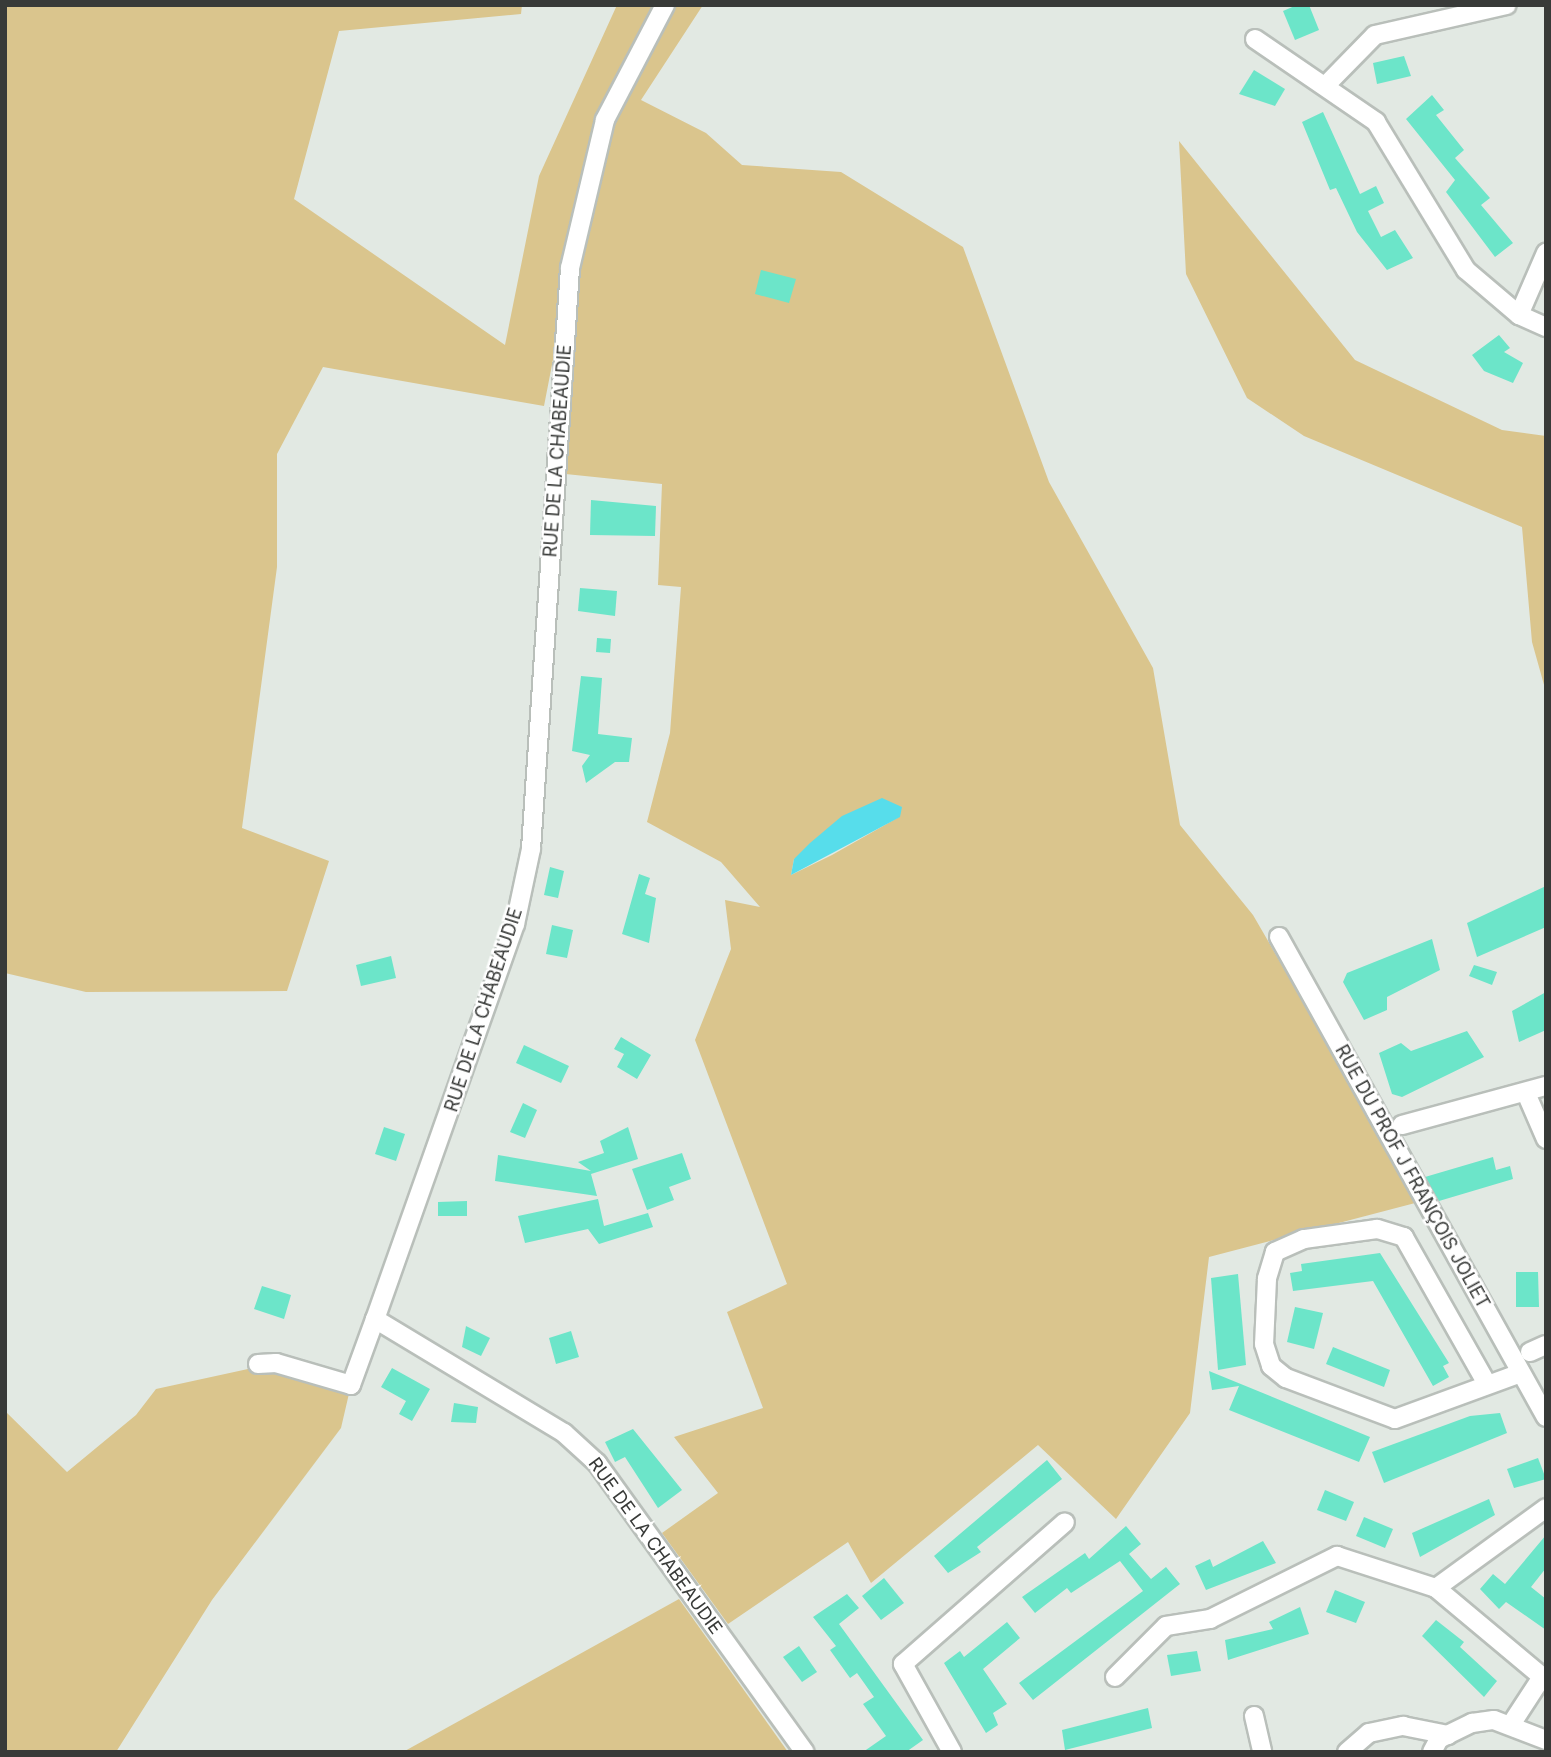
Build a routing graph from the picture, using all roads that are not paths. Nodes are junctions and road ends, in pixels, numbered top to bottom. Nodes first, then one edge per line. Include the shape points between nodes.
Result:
1 (665, 5) edge
2 (1507, 5) edge
3 (1255, 39) dead end
4 (1328, 83) junction
5 (1546, 253) edge
6 (1519, 315) junction
7 (1546, 327) edge
8 (1279, 937) dead end
9 (1546, 1086) edge
10 (1526, 1093) junction
11 (1402, 1125) dead end
12 (1546, 1139) edge
13 (375, 1319) junction
14 (258, 1364) dead end
15 (1521, 1373) junction
16 (1487, 1384) junction
17 (1546, 1417) edge
18 (1546, 1507) edge
19 (1065, 1522) dead end
20 (1436, 1588) junction
21 (1115, 1677) dead end
22 (1544, 1678) edge
23 (1254, 1716) dead end
24 (1512, 1723) junction
25 (1448, 1735) junction
26 (1546, 1740) edge
27 (805, 1752) edge
28 (952, 1752) edge
29 (1262, 1752) edge
30 (1347, 1752) edge
31 (1433, 1752) edge

1 - 13 street, RUE DE LA CHABEAUDIE via 605,120 570,268 531,849 515,924
2 - 4 street via 1375,35
3 - 4 street
4 - 6 street via 1376,122 1466,270
5 - 6 street
6 - 7 street
8 - 15 street, RUE DU PROF J FRANÇOIS JOLIET
9 - 10 street
10 - 11 street
10 - 12 street
13 - 14 street via 351,1385 276,1363
13 - 27 street, RUE DE LA CHABEAUDIE via 564,1433 597,1463
15 - 16 street
15 - 17 street, RUE DU PROF J FRANÇOIS JOLIET
16 - 16 street via 1395,1419 1286,1378 1271,1366 1264,1344 1266,1279 1275,1252 1304,1239 1377,1229 1404,1237
18 - 20 street
19 - 28 street via 903,1664
20 - 21 street via 1337,1556 1210,1619 1166,1626
20 - 22 street
22 - 24 street
23 - 29 street
24 - 25 street via 1472,1723
24 - 26 street
25 - 30 street via 1403,1726 1369,1733
25 - 31 street

